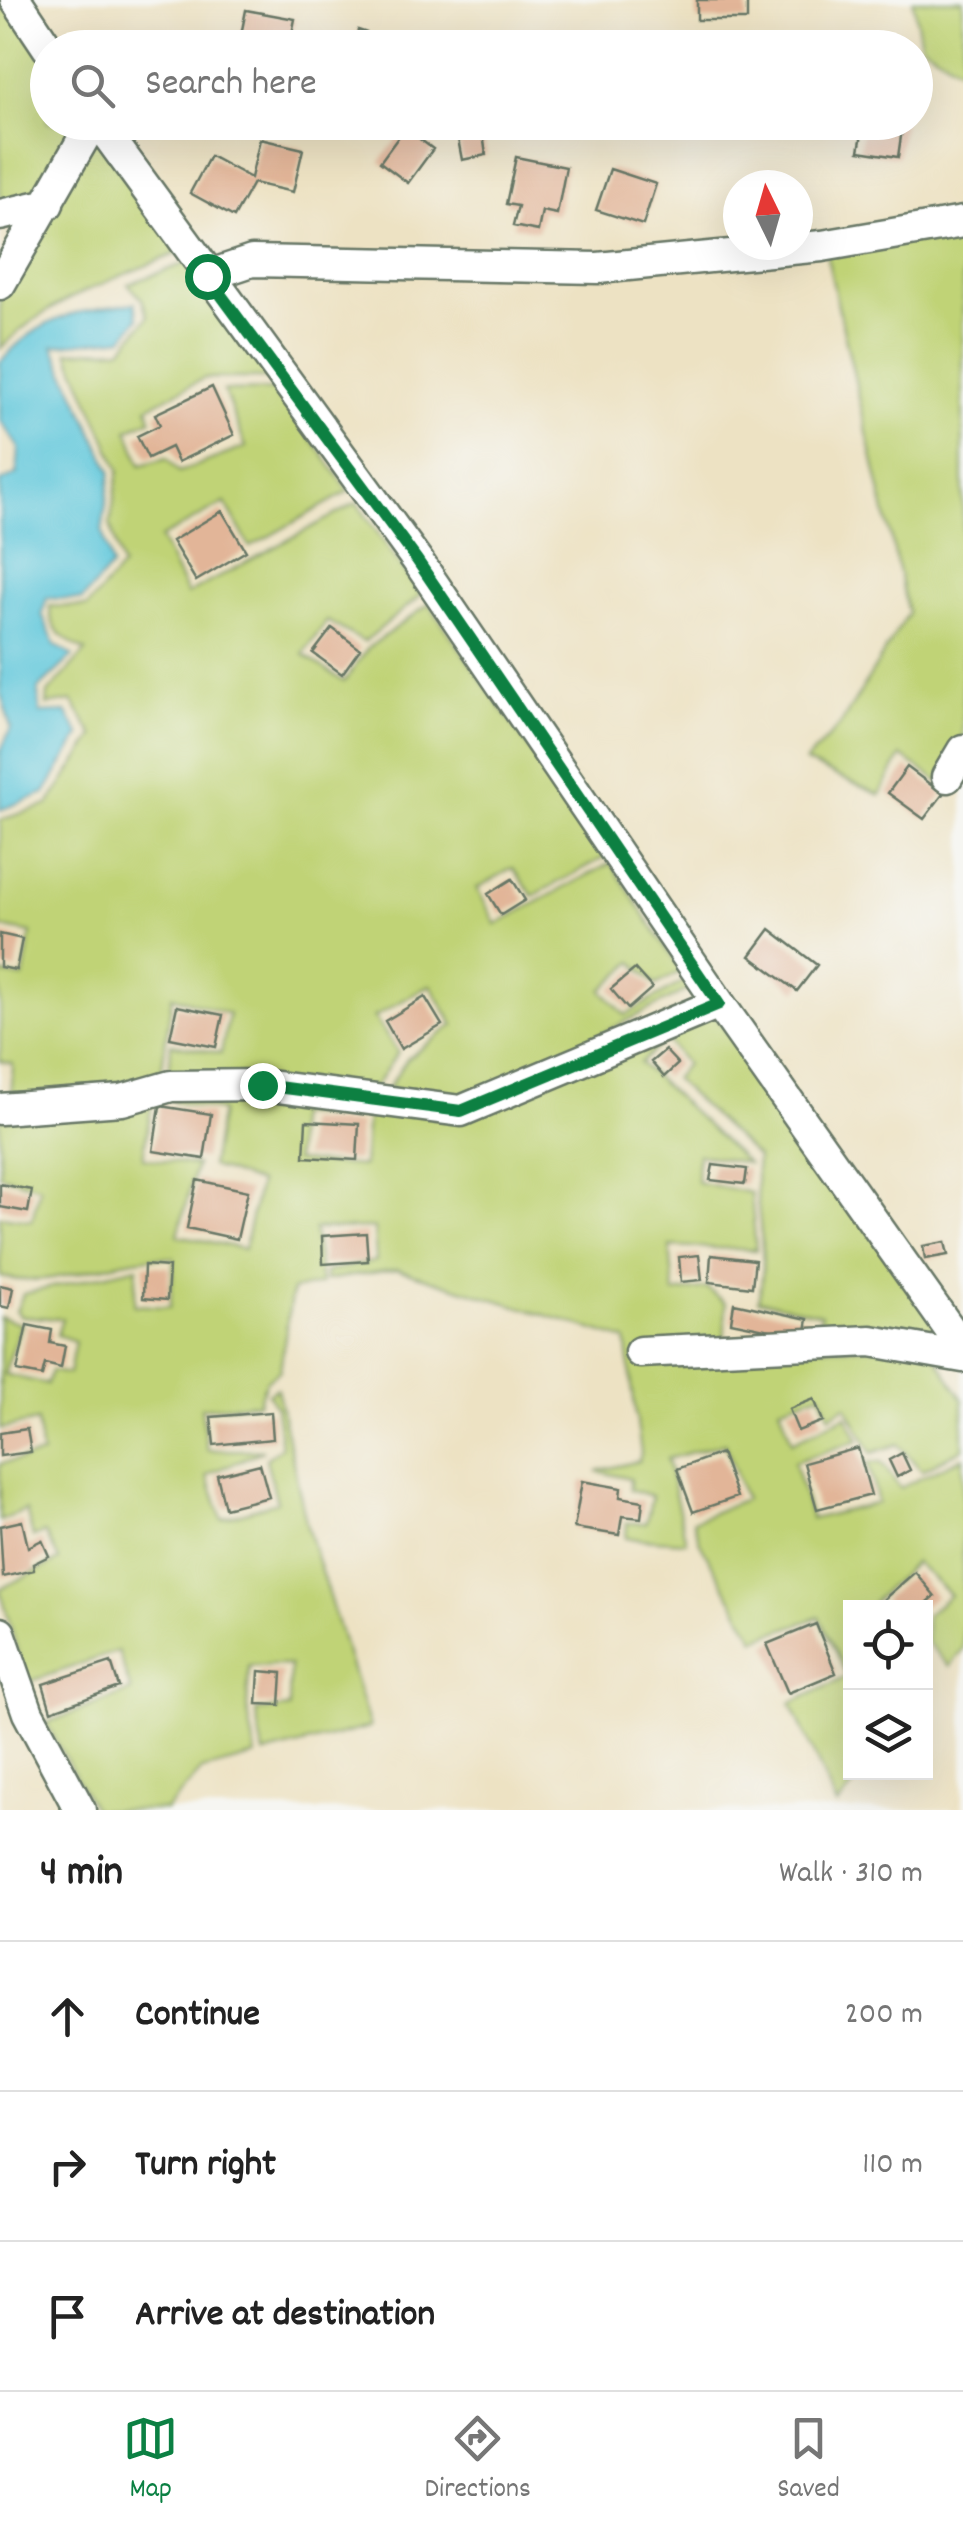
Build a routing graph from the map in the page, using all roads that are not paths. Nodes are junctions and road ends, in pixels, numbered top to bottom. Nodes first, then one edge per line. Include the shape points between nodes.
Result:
1 (16, 0) edge
2 (36, 30) edge
3 (85, 140) edge
4 (108, 140) edge
5 (48, 204) junction
6 (0, 216) edge
7 (963, 222) edge
8 (207, 276) junction
9 (0, 284) edge
10 (963, 750) edge
11 (947, 777) dead end
12 (719, 1004) junction
13 (0, 1109) edge
14 (963, 1348) edge
15 (640, 1352) dead end
16 (963, 1358) edge
17 (0, 1632) edge
18 (80, 1810) edge

1 - 2 street
3 - 5 street
4 - 8 street
5 - 6 street
5 - 9 street
7 - 8 street via 822,246 598,268 252,262
8 - 12 street via 417,560
10 - 11 street
12 - 13 street via 461,1111 262,1085 171,1086 122,1100
12 - 14 street
15 - 16 street via 871,1342
17 - 18 street via 28,1713

